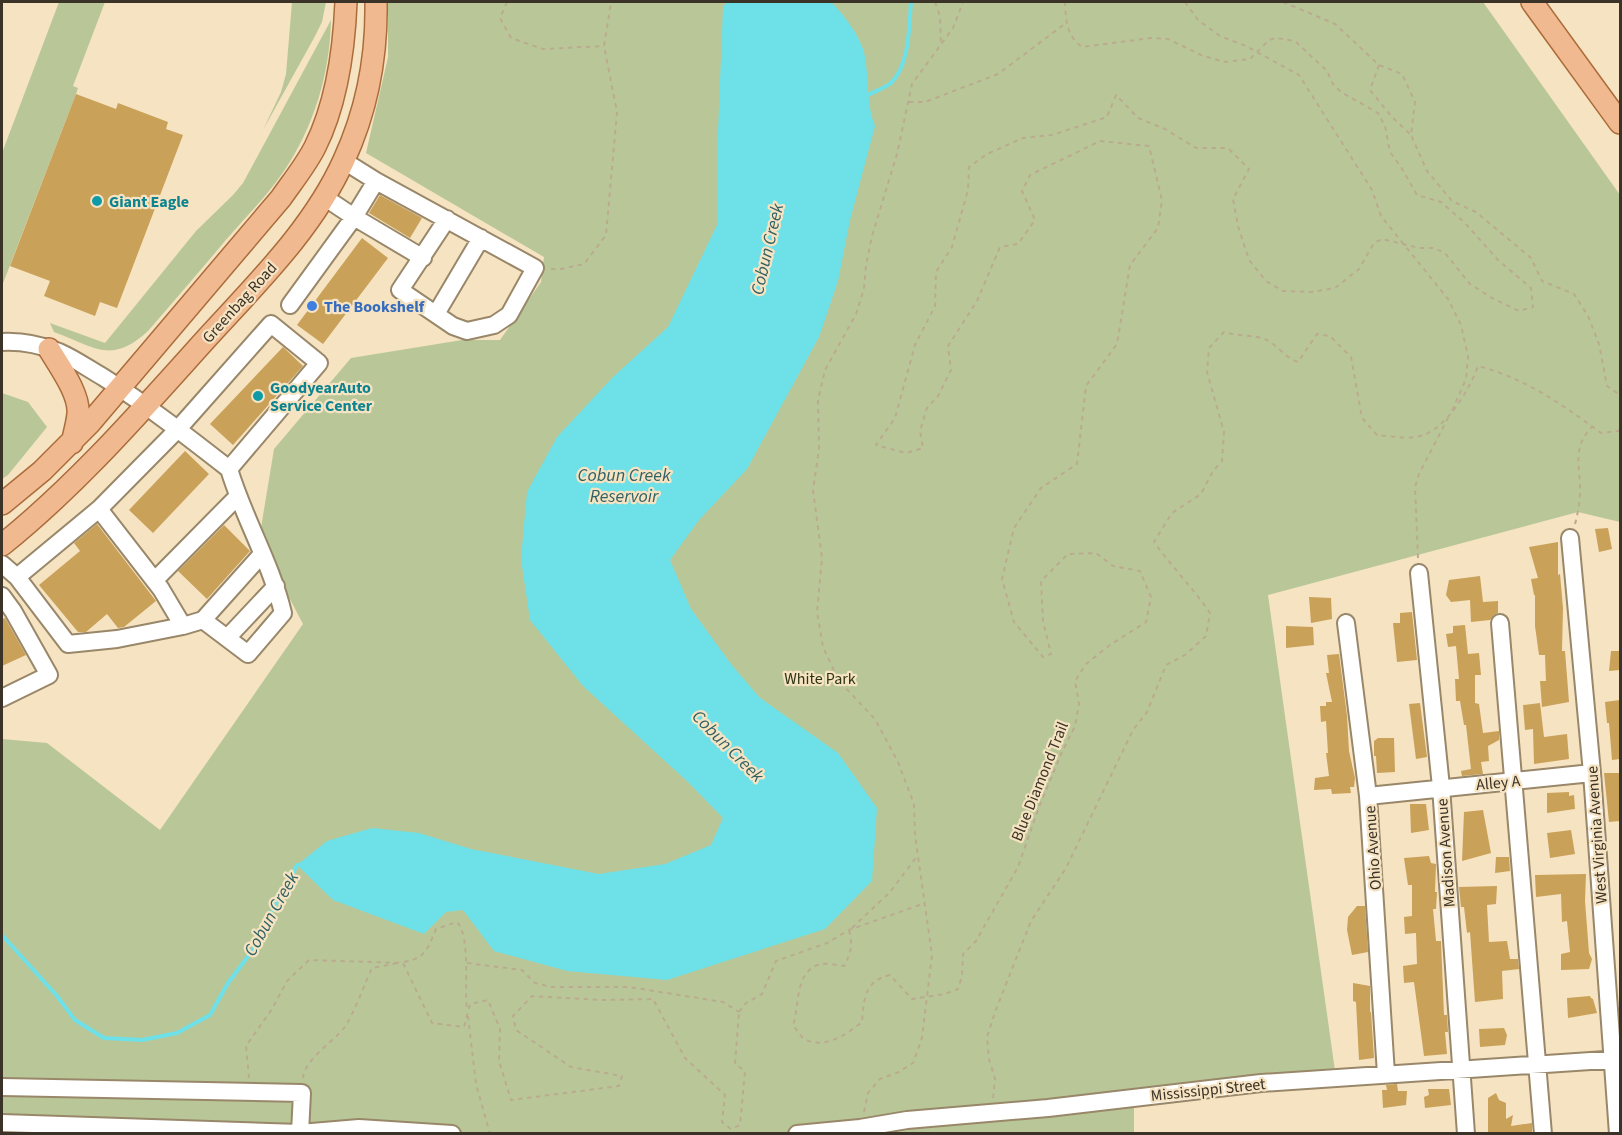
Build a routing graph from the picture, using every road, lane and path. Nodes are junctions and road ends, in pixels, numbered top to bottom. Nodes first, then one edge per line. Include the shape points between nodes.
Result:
1 (346, 2) edge
2 (376, 2) edge
3 (507, 2) edge
4 (611, 2) edge
5 (935, 2) edge
6 (963, 2) edge
7 (1065, 2) edge
8 (1185, 2) edge
9 (1283, 2) edge
10 (1534, 4) edge
11 (1066, 23) junction
12 (940, 45) junction
13 (604, 46) junction
14 (1257, 52) junction
15 (1380, 65) junction
16 (909, 102) junction
17 (1620, 123) edge
18 (1411, 135) junction
19 (344, 161) junction
20 (376, 181) junction
21 (324, 197) junction
22 (354, 217) junction
23 (447, 219) junction
24 (481, 238) junction
25 (1406, 246) junction
26 (423, 258) junction
27 (535, 268) junction
28 (290, 305) dead end
29 (436, 314) junction
30 (2, 342) edge
31 (49, 350) junction
32 (120, 388) junction
33 (1620, 395) edge
34 (146, 406) junction
35 (1449, 415) junction
36 (1592, 427) junction
37 (178, 429) junction
38 (1620, 429) edge
39 (72, 443) junction
40 (229, 469) junction
41 (237, 497) junction
42 (2, 504) edge
43 (99, 509) junction
44 (1570, 538) joint
45 (2, 544) edge
46 (261, 554) junction
47 (2, 564) edge
48 (1419, 573) joint
49 (16, 577) junction
50 (155, 580) junction
51 (276, 586) junction
52 (2, 596) edge
53 (203, 620) junction
54 (1346, 623) dead end
55 (1500, 623) dead end
56 (183, 626) junction
57 (228, 637) junction
58 (2, 698) edge
59 (1592, 773) junction
60 (1515, 780) junction
61 (1441, 787) junction
62 (1368, 796) junction
63 (918, 854) junction
64 (925, 903) junction
65 (849, 930) junction
66 (404, 963) junction
67 (465, 963) junction
68 (926, 996) junction
69 (739, 1012) junction
70 (468, 1014) junction
71 (1616, 1059) edge
72 (1538, 1064) junction
73 (1461, 1070) junction
74 (1386, 1074) junction
75 (2, 1087) edge
76 (247, 1093) junction
77 (302, 1093) junction
78 (989, 1112) junction
79 (2, 1123) edge
80 (860, 1128) junction
81 (300, 1133) edge
82 (452, 1134) edge
83 (490, 1134) edge
84 (797, 1134) edge
85 (1466, 1134) edge
86 (1543, 1134) edge
87 (1618, 1134) edge

1 - 32 main road, Greenbag Road via 339,72 331,108 314,148 281,198
2 - 19 main road, Greenbag Road via 374,56 365,102
3 - 13 path via 500,18 512,38 543,49
4 - 13 path
5 - 12 path via 940,16
6 - 12 path via 953,28
7 - 11 path
8 - 14 path via 1198,20 1220,36
9 - 15 path via 1335,24
10 - 17 main road
11 - 14 path, Blue Diamond Trail via 1082,47 1151,38 1168,39 1224,62 1250,59
11 - 16 path via 998,74 925,102
12 - 16 path via 912,84
13 - 27 path via 617,112 606,235 584,264 561,269
14 - 25 path via 1299,75 1372,190 1381,216
14 - 25 path, Blue Diamond Trail via 1269,40 1295,41 1327,71 1341,92 1378,113 1390,152 1417,195 1441,202 1465,223 1498,260 1531,288 1533,307 1520,311 1492,298 1470,284 1445,253
15 - 18 path via 1402,74 1415,102
15 - 18 path via 1370,90
16 - 63 path via 872,236 864,289 856,314 825,370 818,400 819,449 813,490 822,558 817,612 823,647 839,681 875,719 898,762 914,804
18 - 33 path via 1427,171 1452,201 1476,212 1531,258 1542,281 1574,294 1599,344 1607,386
19 - 20 street
19 - 21 main road, Greenbag Road
20 - 22 street
20 - 23 street
21 - 22 street
21 - 34 main road, Greenbag Road via 270,268
22 - 26 street
22 - 28 street
23 - 24 street
23 - 26 street
24 - 27 street
24 - 29 street
25 - 35 path via 1448,299 1461,325 1468,356 1466,379
25 - 68 path, Blue Diamond Trail via 1382,239 1374,243 1359,270 1335,288 1283,291 1266,281 1249,260 1238,226 1233,199 1249,169 1228,148 1196,147 1138,118 1116,95 1107,117 1052,135 1023,138 969,167 968,190 952,247 936,272 935,306 915,345 895,418 876,445 906,453 923,448 920,431 927,408 951,370 948,346 977,301 1000,247 1018,244 1035,220 1022,191 1030,175 1100,141 1149,146 1162,200 1158,228 1130,265 1117,344 1086,386 1077,464 1041,488 1014,528 1002,579 1014,622 1043,657 1051,654 1043,621 1041,581 1068,554 1096,553 1113,566 1140,571 1151,597 1146,622 1086,664 1074,681 1079,704 1075,726 1039,807 1018,867 976,941 963,954 958,989
26 - 29 street via 400,290
27 - 29 street via 509,315 494,325 467,331
30 - 31 street via 19,341
31 - 32 street
31 - 39 main road via 78,403
32 - 34 street
32 - 39 main road, Greenbag Road
34 - 37 street
34 - 45 main road, Greenbag Road via 95,461
35 - 36 path via 1470,387 1478,366 1553,398
35 - 48 path via 1415,487
35 - 78 path via 1428,434 1377,435 1362,418 1351,357 1330,336 1317,334 1298,363 1265,339 1224,332 1209,348 1207,372 1224,432 1222,461 1201,494 1172,513 1154,542 1210,613 1206,636 1185,655 1166,665 1148,712 1133,730 1066,868 1030,921 987,1037 995,1079
36 - 38 path via 1601,434
36 - 44 path via 1577,459 1580,490
37 - 40 street
37 - 40 street via 271,324 319,363
37 - 43 street
39 - 42 main road, Greenbag Road
40 - 41 street
41 - 46 street
41 - 50 street
43 - 49 street
43 - 50 street
44 - 59 street, West Virginia Avenue
46 - 51 street
46 - 53 street
47 - 49 street
48 - 61 street, Madison Avenue
49 - 56 street via 68,644
50 - 56 street
51 - 57 street
51 - 57 street via 283,613 248,654
52 - 58 street via 49,675
53 - 56 street
53 - 57 street
54 - 62 street, Ohio Avenue
55 - 60 street
59 - 60 street, Alley A
59 - 71 street, West Virginia Avenue
60 - 61 street, Alley A
60 - 72 street
61 - 62 street, Alley A
61 - 73 street, Madison Avenue
62 - 74 street, Ohio Avenue
63 - 64 path
63 - 65 path via 890,892
64 - 65 path
64 - 68 path via 932,955
65 - 68 path via 852,945 844,966 822,964 804,976 793,1025 803,1039 819,1044 847,1034 862,1022 864,993 879,977 890,975 912,999
65 - 69 path via 827,943 776,961 762,994
66 - 67 path via 426,953 436,929 457,922 462,927
66 - 70 path via 432,1023 464,1027
66 - 76 path via 309,960 287,981 246,1046 250,1073
66 - 77 path via 372,968 344,1028 303,1073
67 - 69 path via 522,970 535,983 552,987 629,987 723,1002
67 - 70 path
68 - 80 path via 922,1038 913,1062 880,1079 868,1093
69 - 70 path via 735,1064 745,1071 743,1107 740,1125 731,1129 722,1122 725,1095 685,1058 653,999 532,996 513,1016 516,1030 571,1067 622,1076 618,1086 511,1100 499,1061 500,1029 488,1000 470,1004
70 - 83 path via 476,1084
71 - 72 street, Mississippi Street
71 - 87 street, West Virginia Avenue
72 - 73 street, Mississippi Street
72 - 86 street
73 - 74 street, Mississippi Street
73 - 85 street, Madison Avenue
74 - 78 street, Mississippi Street
75 - 76 street
76 - 77 street
77 - 81 street
78 - 80 street, Mississippi Street
79 - 81 street
80 - 84 street, Mississippi Street
81 - 82 street via 359,1128

